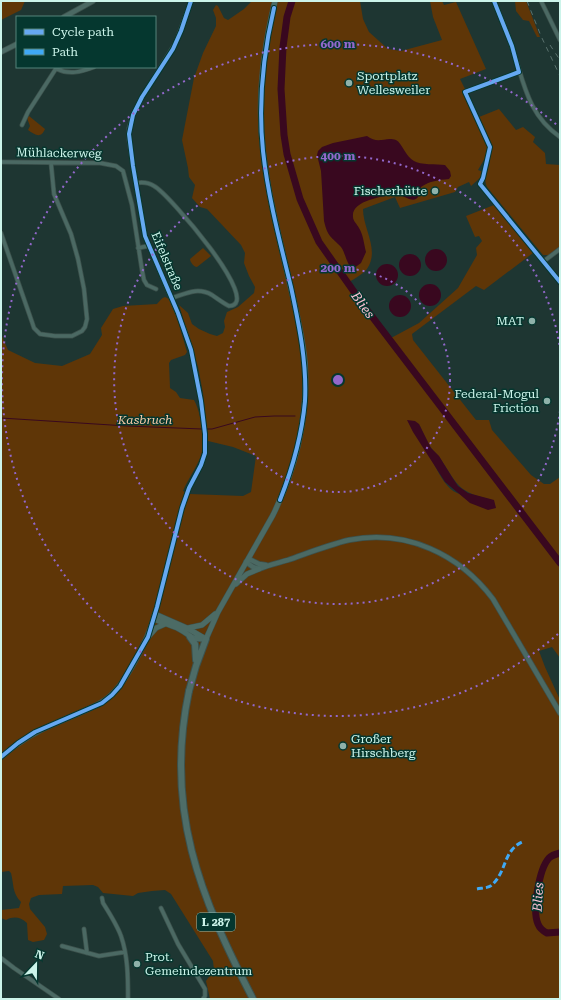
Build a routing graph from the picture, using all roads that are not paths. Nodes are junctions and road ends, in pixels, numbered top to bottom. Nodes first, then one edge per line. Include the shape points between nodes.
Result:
1 (93, 1) edge
2 (191, 1) edge
3 (275, 1) edge
4 (494, 1) edge
5 (541, 1) edge
6 (66, 16) edge
7 (560, 40) edge
8 (16, 44) edge
9 (1, 52) edge
10 (57, 68) edge
11 (90, 68) edge
12 (519, 72) junction
13 (465, 92) dead end
14 (22, 125) dead end
15 (560, 137) edge
16 (1, 162) edge
17 (51, 163) junction
18 (136, 183) junction
19 (480, 184) dead end
20 (1, 233) edge
21 (148, 246) junction
22 (138, 248) junction
23 (560, 249) edge
24 (544, 262) junction
25 (560, 282) edge
26 (156, 289) dead end
27 (172, 298) junction
28 (247, 560) junction
29 (270, 565) junction
30 (259, 569) junction
31 (231, 589) junction
32 (218, 612) junction
33 (155, 617) junction
34 (165, 624) junction
35 (187, 628) junction
36 (148, 637) junction
37 (190, 637) junction
38 (206, 639) junction
39 (196, 666) junction
40 (190, 691) joint
41 (559, 712) edge
42 (1, 757) edge
43 (102, 898) dead end
44 (161, 908) dead end
45 (84, 928) dead end
46 (62, 946) dead end
47 (125, 952) junction
48 (87, 953) junction
49 (1, 958) edge
50 (59, 999) edge
51 (128, 999) edge
52 (203, 999) edge
53 (253, 999) edge

1 - 6 street
2 - 18 street, Eifelstraße via 176,42 142,97 131,121 129,140
3 - 28 main road, L 287 via 262,81 261,134 269,190 302,340 305,400 301,432 291,472 276,509
4 - 12 street via 512,46
5 - 7 street
8 - 9 street
10 - 11 street via 73,73
10 - 14 street
12 - 13 street
12 - 15 street via 540,118
16 - 17 street, Mühlackerweg
17 - 20 street via 54,194 75,248 84,289 87,319 85,328 77,334 55,336 37,332
17 - 22 street, Mühlackerweg via 100,163 116,166 123,171 132,205
18 - 21 street, Eifelstraße
18 - 27 street via 155,186 171,201 219,259 237,295 232,306 200,290
19 - 24 street
21 - 22 street
21 - 27 street, Eifelstraße
22 - 26 street, Mühlackerweg via 144,280 149,287
23 - 24 street
24 - 25 street
27 - 33 street, Eifelstraße via 191,350 200,395 205,453 182,508
28 - 29 street
28 - 30 street via 253,568
28 - 31 main road, L 287
29 - 30 street
29 - 41 street via 337,543 362,538 400,540 433,549 458,563 485,589
30 - 31 main road via 245,576
31 - 32 main road, L 287
32 - 35 main road via 202,625
32 - 38 main road, L 287
33 - 34 main road
33 - 35 main road
33 - 36 street
34 - 36 main road via 156,628
34 - 37 main road via 182,630
35 - 38 main road
36 - 42 street via 122,682 109,698 35,732
37 - 38 main road
37 - 39 main road via 196,644
38 - 39 main road, L 287
39 - 40 main road, L 287
40 - 53 highway, L 287 via 181,756 183,802 189,840 210,907
43 - 47 street via 120,935
44 - 52 street via 178,944 205,989
45 - 48 street
46 - 48 street
47 - 48 street via 99,956
47 - 51 street
49 - 50 street

